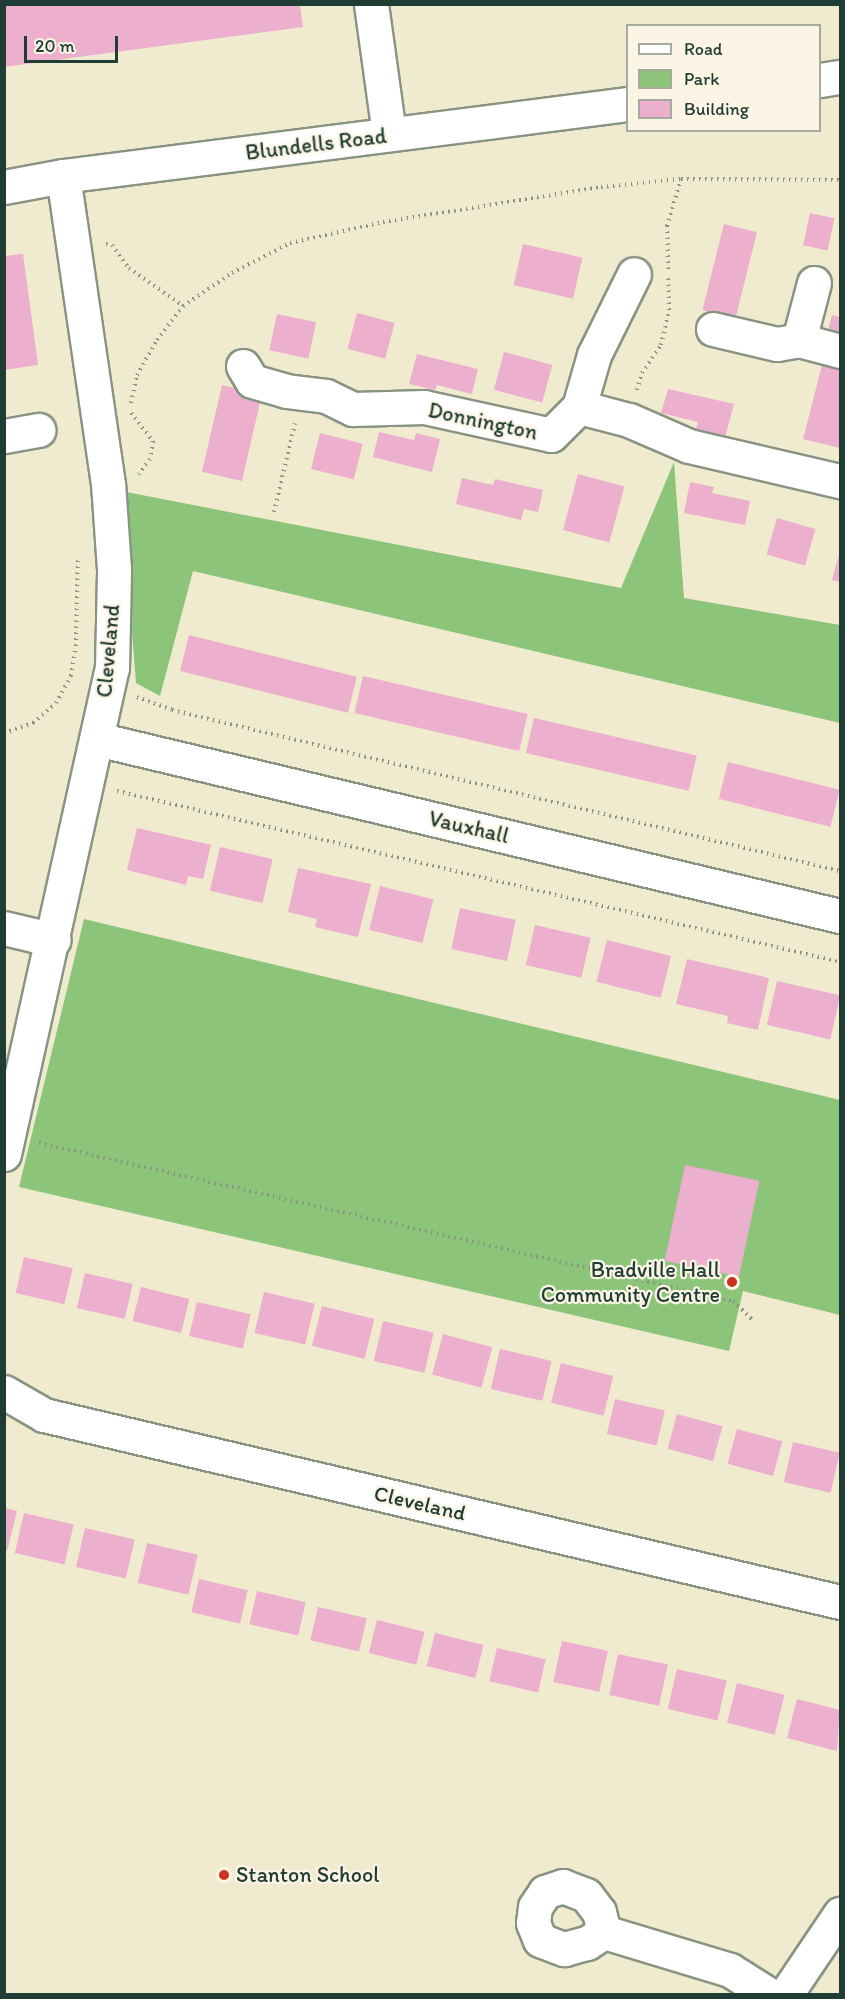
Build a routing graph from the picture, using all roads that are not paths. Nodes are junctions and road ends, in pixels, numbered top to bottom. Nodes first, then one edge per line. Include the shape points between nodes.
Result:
1 (371, 4) edge
2 (840, 77) edge
3 (821, 80) edge
4 (626, 104) edge
5 (389, 134) junction
6 (63, 176) junction
7 (4, 187) edge
8 (634, 274) dead end
9 (814, 282) dead end
10 (713, 329) dead end
11 (799, 340) junction
12 (840, 351) edge
13 (243, 366) dead end
14 (579, 407) junction
15 (38, 430) dead end
16 (4, 436) edge
17 (840, 481) edge
18 (98, 739) junction
19 (840, 916) edge
20 (4, 928) edge
21 (54, 940) junction
22 (7, 1145) edge
23 (4, 1392) edge
24 (840, 1602) edge
25 (840, 1914) edge
26 (604, 1932) dead end
27 (768, 1995) edge
28 (786, 1995) edge

1 - 5 street
2 - 3 street
4 - 5 street, Blundells Road
5 - 6 street, Blundells Road
6 - 7 street, Blundells Road
6 - 18 street, Cleveland via 108,484 114,569 108,687
8 - 14 street via 594,355
9 - 11 street
10 - 11 street via 777,344
11 - 12 street
13 - 14 street, Donnington via 252,381 326,396 353,410 424,407 551,435
14 - 17 street via 629,420 689,446
15 - 16 street
18 - 19 street, Vauxhall
18 - 21 street, Cleveland
20 - 21 street
21 - 22 street, Cleveland
23 - 24 street, Cleveland via 44,1414
25 - 28 street
26 - 27 street via 730,1970

